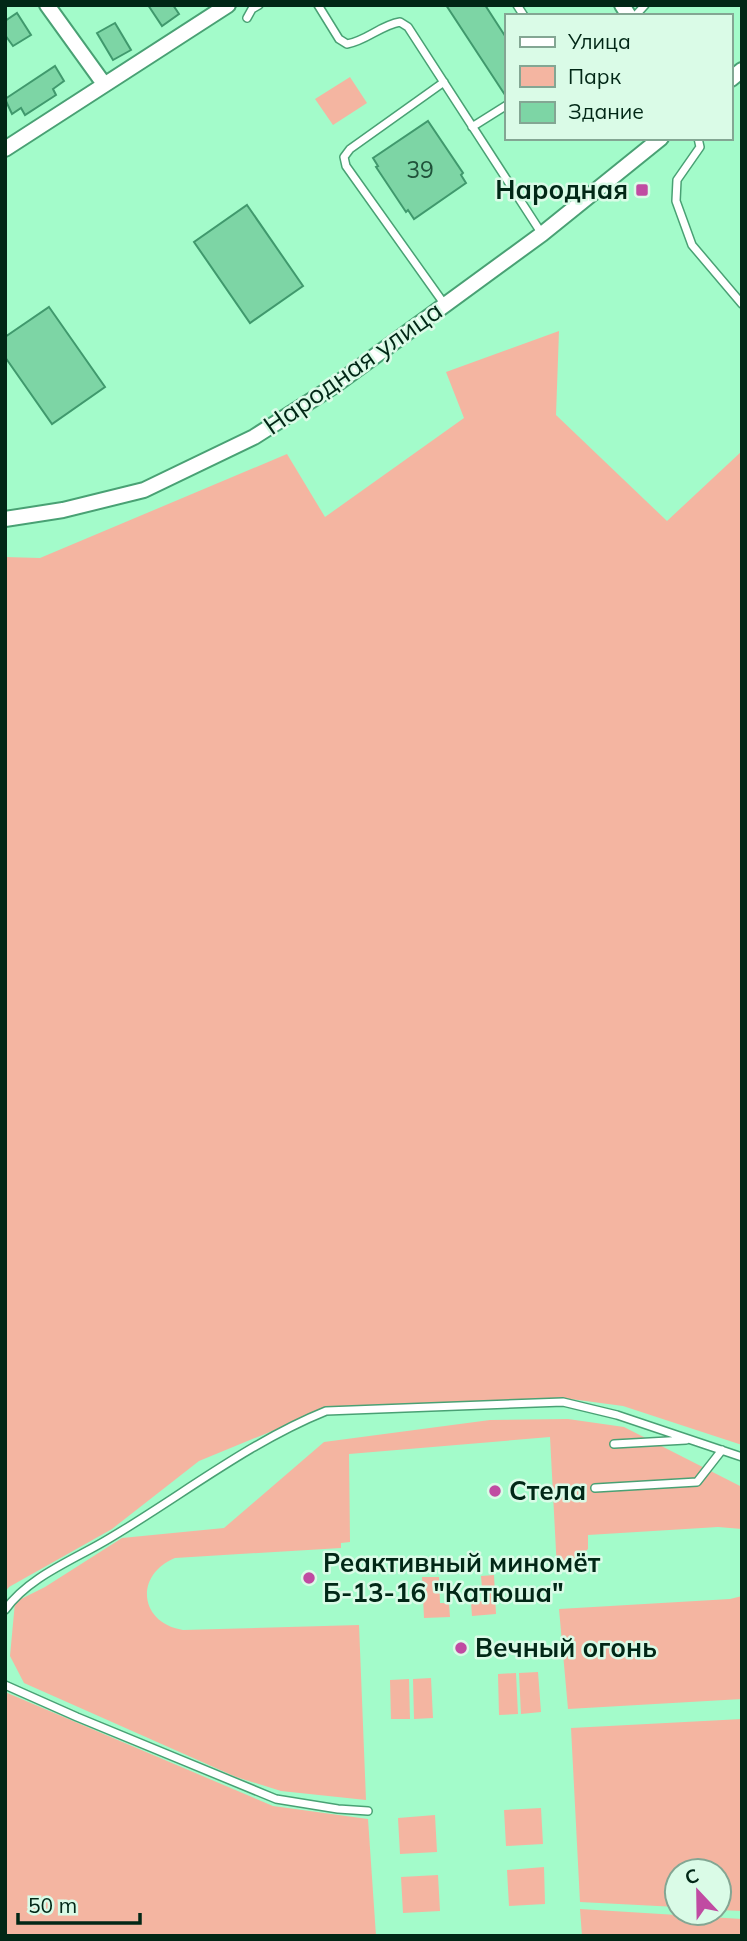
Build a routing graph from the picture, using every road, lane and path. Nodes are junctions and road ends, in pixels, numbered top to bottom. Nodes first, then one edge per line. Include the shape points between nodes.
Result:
1 (47, 5) edge
2 (228, 5) edge
3 (259, 5) edge
4 (318, 5) edge
5 (247, 18) dead end
6 (444, 82) junction
7 (104, 83) junction
8 (505, 106) edge
9 (472, 127) junction
10 (659, 140) edge
11 (698, 140) edge
12 (5, 149) edge
13 (542, 234) junction
14 (445, 304) junction
15 (742, 304) edge
16 (5, 519) edge
17 (690, 1440) junction
18 (614, 1444) dead end
19 (722, 1450) junction
20 (742, 1457) edge
21 (594, 1488) dead end
22 (5, 1610) edge
23 (5, 1685) edge
24 (368, 1811) dead end

1 - 7 street
2 - 7 street
3 - 5 lane
4 - 6 lane via 339,40 347,44 400,22
6 - 9 lane
6 - 14 lane via 344,157
7 - 12 street
8 - 9 lane
9 - 13 lane
10 - 13 street, Народная улица
11 - 15 lane via 700,147 677,180 676,201 692,245
13 - 14 street, Народная улица
14 - 16 street, Народная улица via 334,386 254,437 144,490
17 - 18 lane
17 - 19 lane
17 - 22 lane via 563,1402 326,1411 189,1487 39,1579
19 - 20 lane
19 - 21 lane via 697,1482
23 - 24 lane via 276,1799

